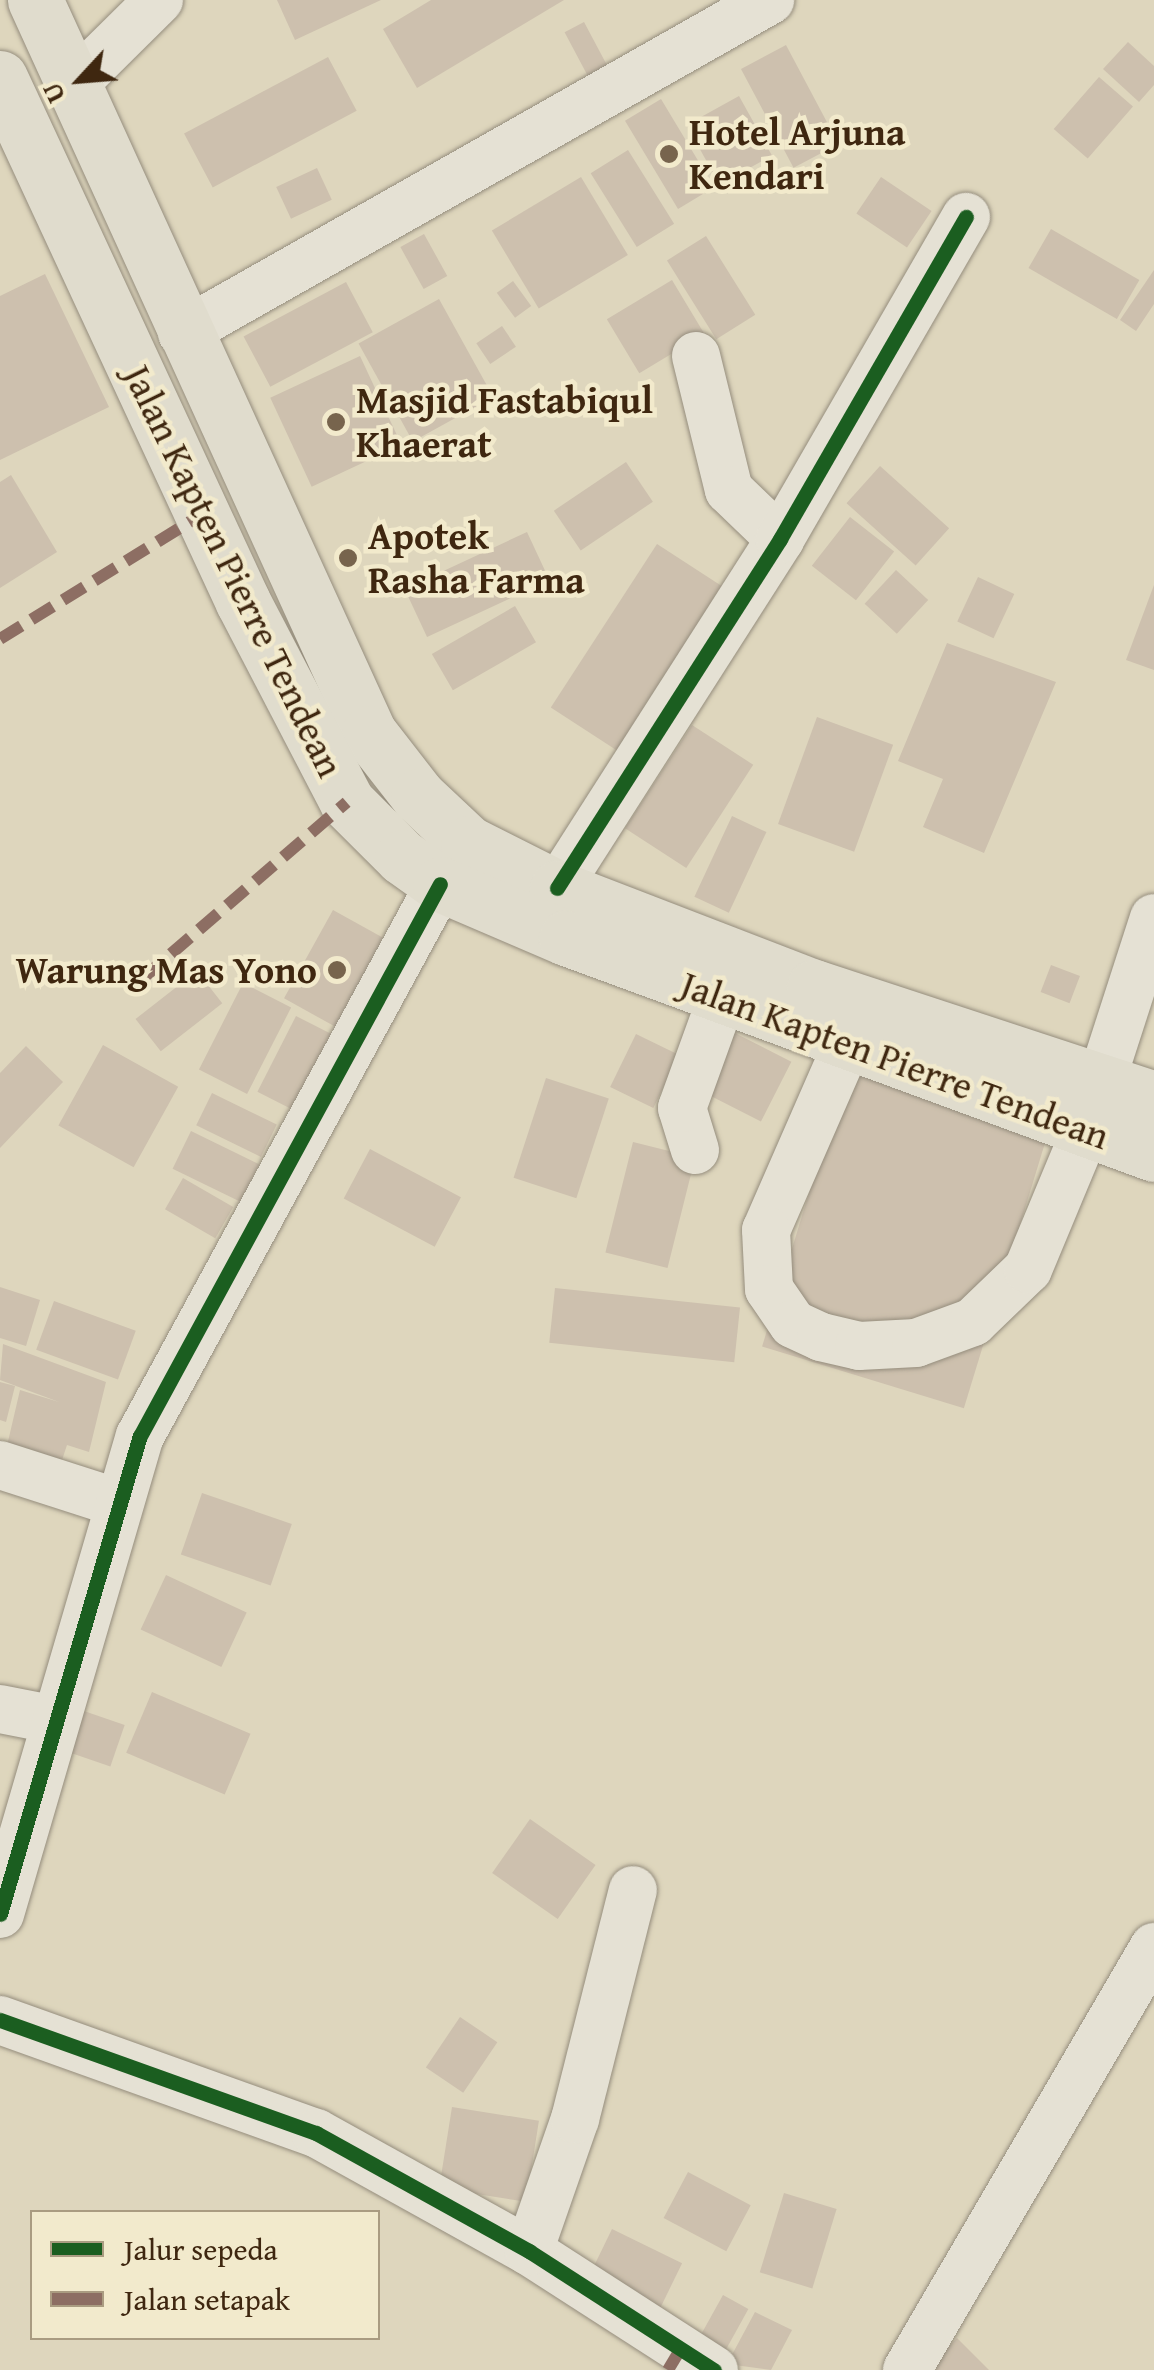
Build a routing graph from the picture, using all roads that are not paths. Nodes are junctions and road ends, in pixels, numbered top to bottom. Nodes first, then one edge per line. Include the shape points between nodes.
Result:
1 (160, 0) edge
2 (753, 4) edge
3 (54, 42) edge
4 (4, 95) edge
5 (966, 217) dead end
6 (182, 333) junction
7 (696, 356) dead end
8 (780, 539) junction
9 (440, 884) junction
10 (557, 888) junction
11 (1154, 918) edge
12 (722, 996) junction
13 (847, 1045) junction
14 (1001, 1075) junction
15 (1154, 1099) edge
16 (1094, 1105) junction
17 (695, 1150) dead end
18 (1154, 1154) edge
19 (0, 1464) edge
20 (115, 1502) junction
21 (0, 1709) edge
22 (51, 1719) junction
23 (633, 1890) dead end
24 (0, 1914) edge
25 (1154, 1946) edge
26 (0, 2020) edge
27 (529, 2251) junction
28 (714, 2370) edge
29 (907, 2370) edge

1 - 3 street
2 - 6 street
3 - 4 highway
3 - 6 highway, Jalan Kapten Pierre Tendean
4 - 9 highway, Jalan Kapten Pierre Tendean via 199,516 347,802
5 - 8 street
6 - 10 highway, Jalan Kapten Pierre Tendean via 370,733 468,843
7 - 8 street via 729,490
8 - 10 street
9 - 12 highway, Jalan Kapten Pierre Tendean
9 - 20 street via 140,1436
10 - 14 highway, Jalan Kapten Pierre Tendean
11 - 16 street
12 - 13 highway, Jalan Kapten Pierre Tendean
12 - 17 street via 682,1108
13 - 14 highway, Jalan Kapten Pierre Tendean
13 - 16 street via 766,1230 769,1289 793,1324 859,1346 916,1344 973,1322 1028,1270
14 - 16 highway, Jalan Kapten Pierre Tendean
15 - 16 highway, Jalan Kapten Pierre Tendean
16 - 18 highway, Jalan Kapten Pierre Tendean
19 - 20 street
20 - 22 street
21 - 22 street
22 - 24 street
23 - 27 street via 575,2119
25 - 29 street
26 - 27 street via 316,2133
27 - 28 street

